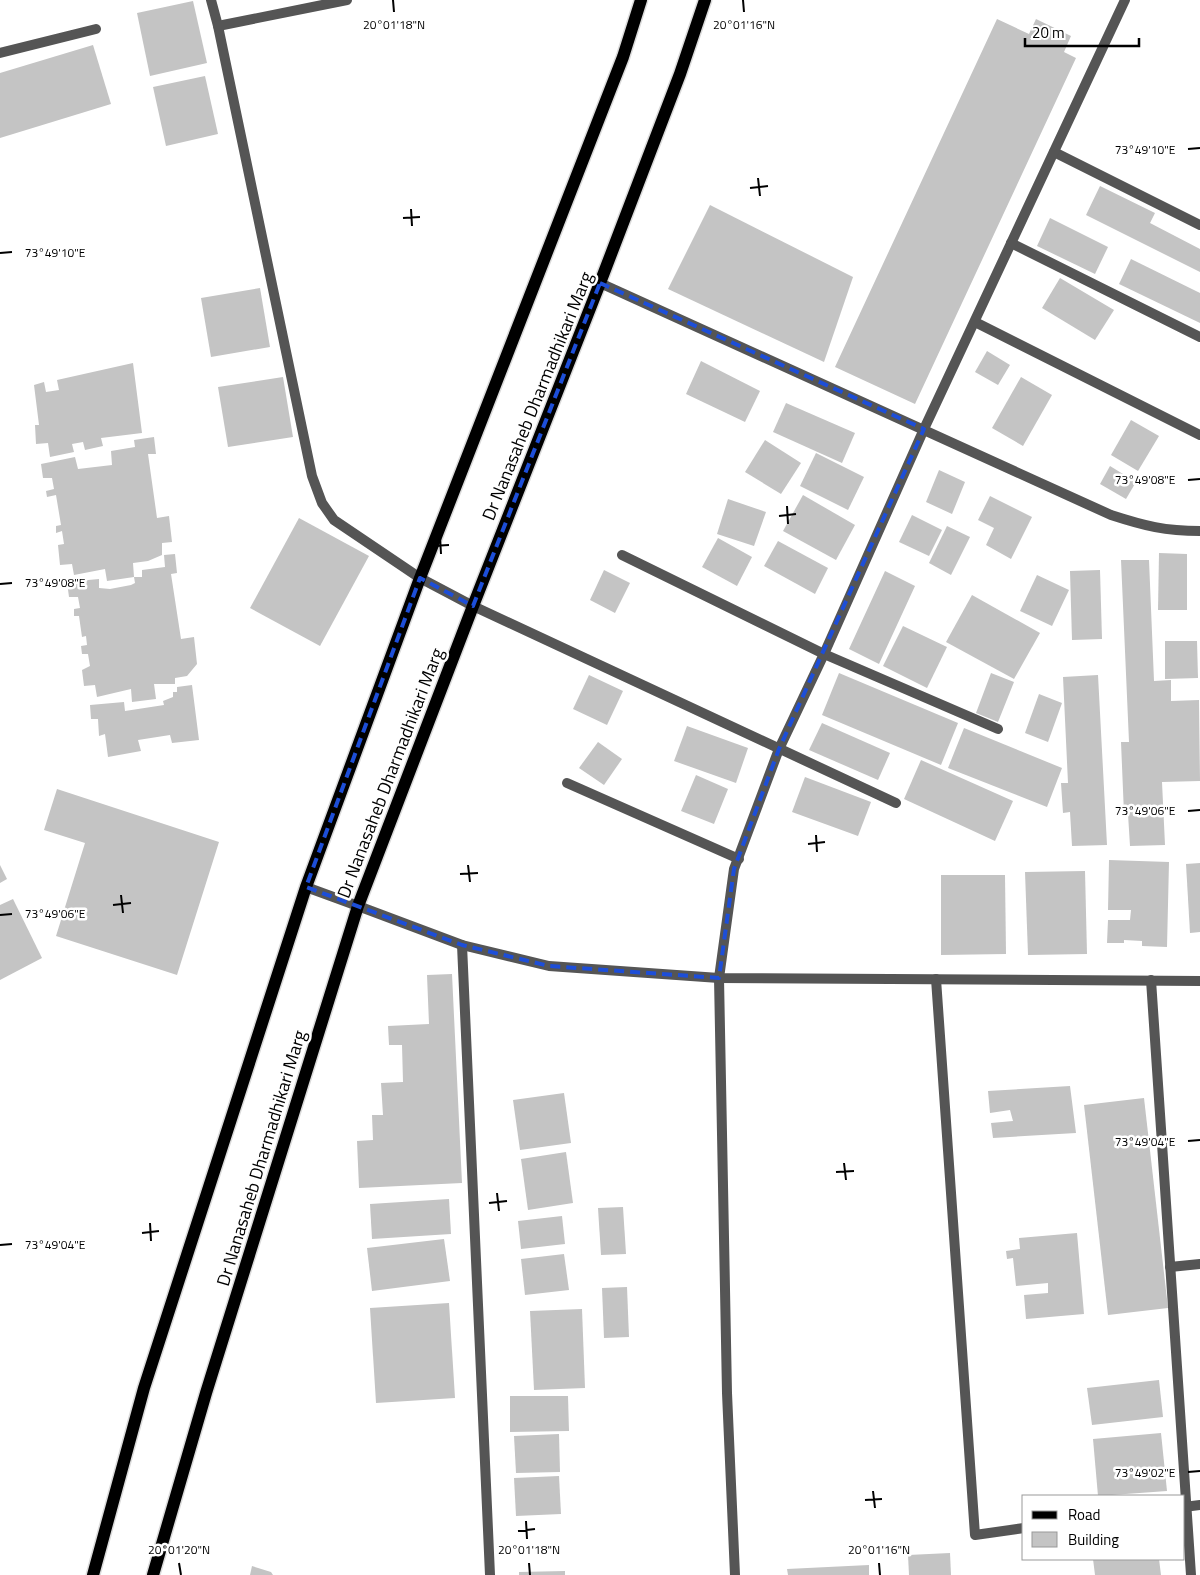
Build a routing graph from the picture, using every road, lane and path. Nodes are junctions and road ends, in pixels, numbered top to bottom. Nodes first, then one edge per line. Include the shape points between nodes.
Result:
1 (211, 0) edge
2 (347, 0) edge
3 (641, 0) edge
4 (705, 0) edge
5 (1125, 0) edge
6 (218, 26) junction
7 (96, 28) dead end
8 (0, 53) edge
9 (1054, 152) junction
10 (1200, 225) edge
11 (1011, 243) junction
12 (600, 283) junction
13 (976, 322) junction
14 (1200, 337) edge
15 (924, 429) junction
16 (1200, 435) edge
17 (1200, 531) edge
18 (622, 554) dead end
19 (420, 578) junction
20 (473, 606) junction
21 (824, 654) junction
22 (998, 729) dead end
23 (778, 749) junction
24 (567, 783) dead end
25 (896, 803) dead end
26 (739, 858) junction
27 (306, 887) junction
28 (358, 906) junction
29 (462, 945) junction
30 (719, 978) junction
31 (936, 979) junction
32 (1152, 980) junction
33 (1200, 980) edge
34 (1200, 1264) edge
35 (1170, 1267) junction
36 (1184, 1495) edge
37 (1200, 1505) edge
38 (1185, 1507) edge
39 (1022, 1528) edge
40 (93, 1575) edge
41 (153, 1575) edge
42 (490, 1575) edge
43 (735, 1575) edge
44 (1191, 1575) edge

1 - 6 street
2 - 6 street
3 - 19 main road via 623,57
4 - 12 main road, Dr Nanasaheb Dharmadhikari Marg
5 - 9 street
6 - 19 street via 312,476 322,503 334,520
7 - 8 street
9 - 10 street
9 - 11 street
11 - 13 street
11 - 14 street
12 - 15 street
12 - 20 main road, Dr Nanasaheb Dharmadhikari Marg
13 - 15 street
13 - 16 street
15 - 17 street via 1111,515 1156,529
15 - 21 street
18 - 21 street
19 - 20 street
19 - 27 main road
20 - 23 street
20 - 28 main road, Dr Nanasaheb Dharmadhikari Marg
21 - 22 street
21 - 23 street
23 - 25 street
23 - 26 street
24 - 26 street
26 - 30 street via 734,869
27 - 28 street
27 - 40 main road via 144,1388
28 - 29 street
28 - 41 main road, Dr Nanasaheb Dharmadhikari Marg via 206,1393
29 - 30 street via 549,966
29 - 42 street
30 - 31 street
30 - 43 street via 727,1393
31 - 32 street
31 - 39 street via 975,1535
32 - 33 street
32 - 35 street
34 - 35 street
35 - 36 street
37 - 38 street
38 - 44 street

